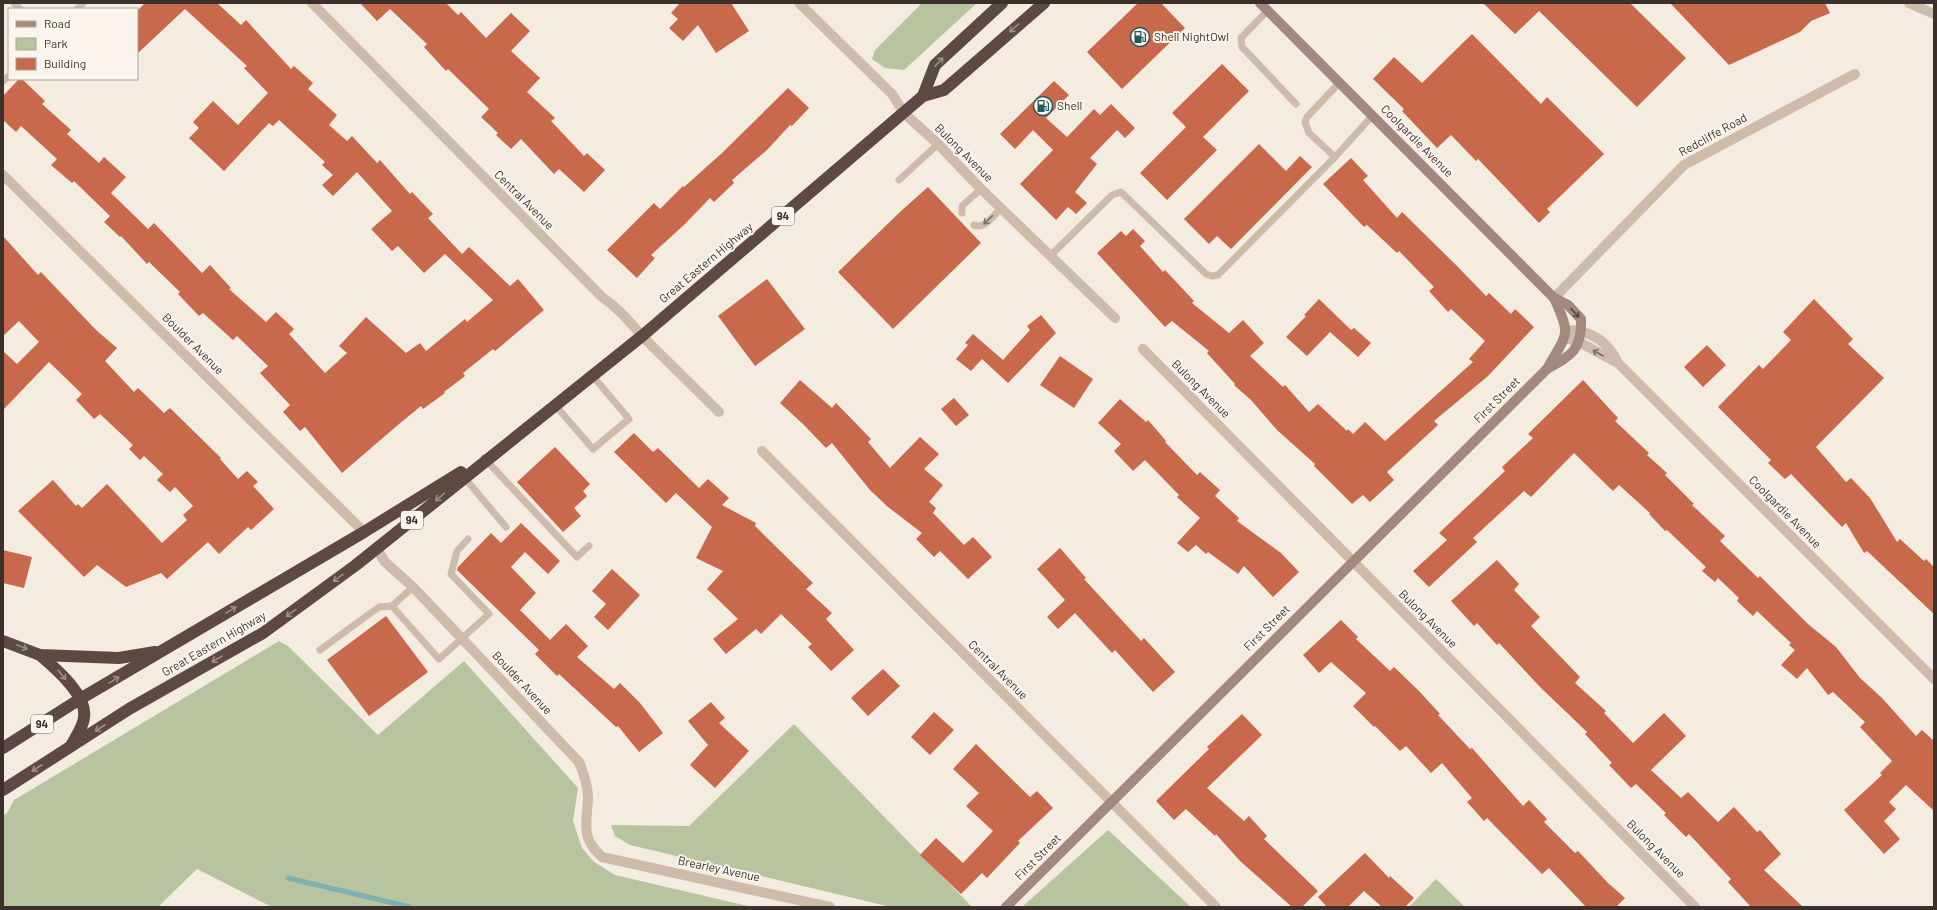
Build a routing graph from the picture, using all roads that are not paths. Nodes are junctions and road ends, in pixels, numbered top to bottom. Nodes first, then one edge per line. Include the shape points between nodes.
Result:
1 (312, 3) edge
2 (799, 3) edge
3 (1002, 3) edge
4 (1044, 3) edge
5 (1909, 3) edge
6 (1264, 7) edge
7 (1932, 14) edge
8 (1855, 74) dead end
9 (1340, 82) junction
10 (923, 96) junction
11 (1296, 104) dead end
12 (904, 113) junction
13 (1373, 115) junction
14 (938, 144) junction
15 (1335, 157) junction
16 (3, 175) edge
17 (899, 180) dead end
18 (981, 189) junction
19 (1001, 208) junction
20 (962, 212) dead end
21 (974, 225) dead end
22 (1050, 256) junction
23 (1554, 298) junction
24 (1115, 318) dead end
25 (1566, 334) junction
26 (642, 336) junction
27 (1580, 336) junction
28 (1143, 349) dead end
29 (1547, 369) junction
30 (592, 375) junction
31 (555, 404) junction
32 (719, 412) dead end
33 (762, 451) dead end
34 (485, 459) junction
35 (462, 475) junction
36 (506, 527) dead end
37 (364, 532) junction
38 (468, 539) dead end
39 (588, 546) dead end
40 (376, 548) junction
41 (1353, 561) junction
42 (413, 587) junction
43 (392, 606) junction
44 (462, 638) junction
45 (3, 641) edge
46 (320, 650) dead end
47 (163, 651) junction
48 (40, 654) junction
49 (1934, 679) edge
50 (80, 699) junction
51 (70, 747) junction
52 (3, 748) edge
53 (3, 790) edge
54 (1112, 802) junction
55 (602, 857) joint
56 (830, 907) edge
57 (1006, 907) edge
58 (1216, 907) edge
59 (1695, 907) edge

1 - 26 street, Central Avenue via 602,297 629,320
2 - 12 street, Bulong Avenue via 892,94
10 -> 3 highway, Great Eastern Highway / 94 via 935,65
4 -> 10 highway, Great Eastern Highway / 94 via 944,90
5 - 7 street
6 - 9 street, Coolgardie Avenue
6 - 11 lane via 1240,42
8 - 23 street, Redcliffe Road via 1684,165
9 - 13 street, Coolgardie Avenue
9 - 15 lane via 1305,122 1309,133
10 - 12 highway, Great Eastern Highway / 94
12 - 14 street, Bulong Avenue
12 - 26 highway, Great Eastern Highway / 94
13 - 15 lane
13 - 23 street, Coolgardie Avenue
14 - 17 lane
14 - 18 street, Bulong Avenue
15 - 22 lane via 1218,275 1206,274 1122,192 1112,195
16 - 37 street, Boulder Avenue
18 - 19 street, Bulong Avenue
18 - 20 lane via 962,206
19 -> 21 lane via 984,225
19 - 22 street, Bulong Avenue
22 - 24 street, Bulong Avenue
23 - 25 street, Coolgardie Avenue
23 -> 27 street, Coolgardie Avenue via 1568,305 1581,319
25 - 27 street, Coolgardie Avenue
25 - 29 street, First Street
26 - 30 highway, Great Eastern Highway / 94
26 - 32 street, Central Avenue
27 - 29 street, First Street via 1570,356
27 - 49 street, Coolgardie Avenue via 1600,340 1613,352 1618,363
28 - 41 street, Bulong Avenue
29 - 41 street, First Street
30 - 31 highway, Great Eastern Highway / 94
30 - 31 lane via 629,419 592,449
31 - 34 highway, Great Eastern Highway / 94
33 - 54 street, Central Avenue
34 - 35 highway, Great Eastern Highway / 94
34 - 39 lane via 577,557
35 - 36 lane
35 - 37 highway, Great Eastern Highway / 94
35 -> 40 highway, Great Eastern Highway / 94
47 -> 37 highway, Great Eastern Highway / 94
38 - 44 lane via 457,551 451,574 489,614
40 - 42 street, Boulder Avenue via 385,562
40 -> 51 highway, Great Eastern Highway / 94 via 263,633 129,709
41 - 54 street, First Street
41 - 59 street, Bulong Avenue
42 - 43 lane
42 - 44 street, Boulder Avenue
43 - 44 lane via 439,659
43 - 46 lane via 379,607
44 - 55 street, Boulder Avenue via 579,762 586,777 588,798 585,822 588,837 594,850
45 -> 48 highway
47 - 48 highway via 119,658
50 -> 47 highway, Great Eastern Highway / 94
48 -> 50 highway via 59,671
50 - 51 highway via 84,716
50 - 52 highway, Great Eastern Highway / 94
51 -> 53 highway, Great Eastern Highway / 94
54 - 57 street, First Street
54 - 58 street, Central Avenue
55 - 56 street, Brearley Avenue

